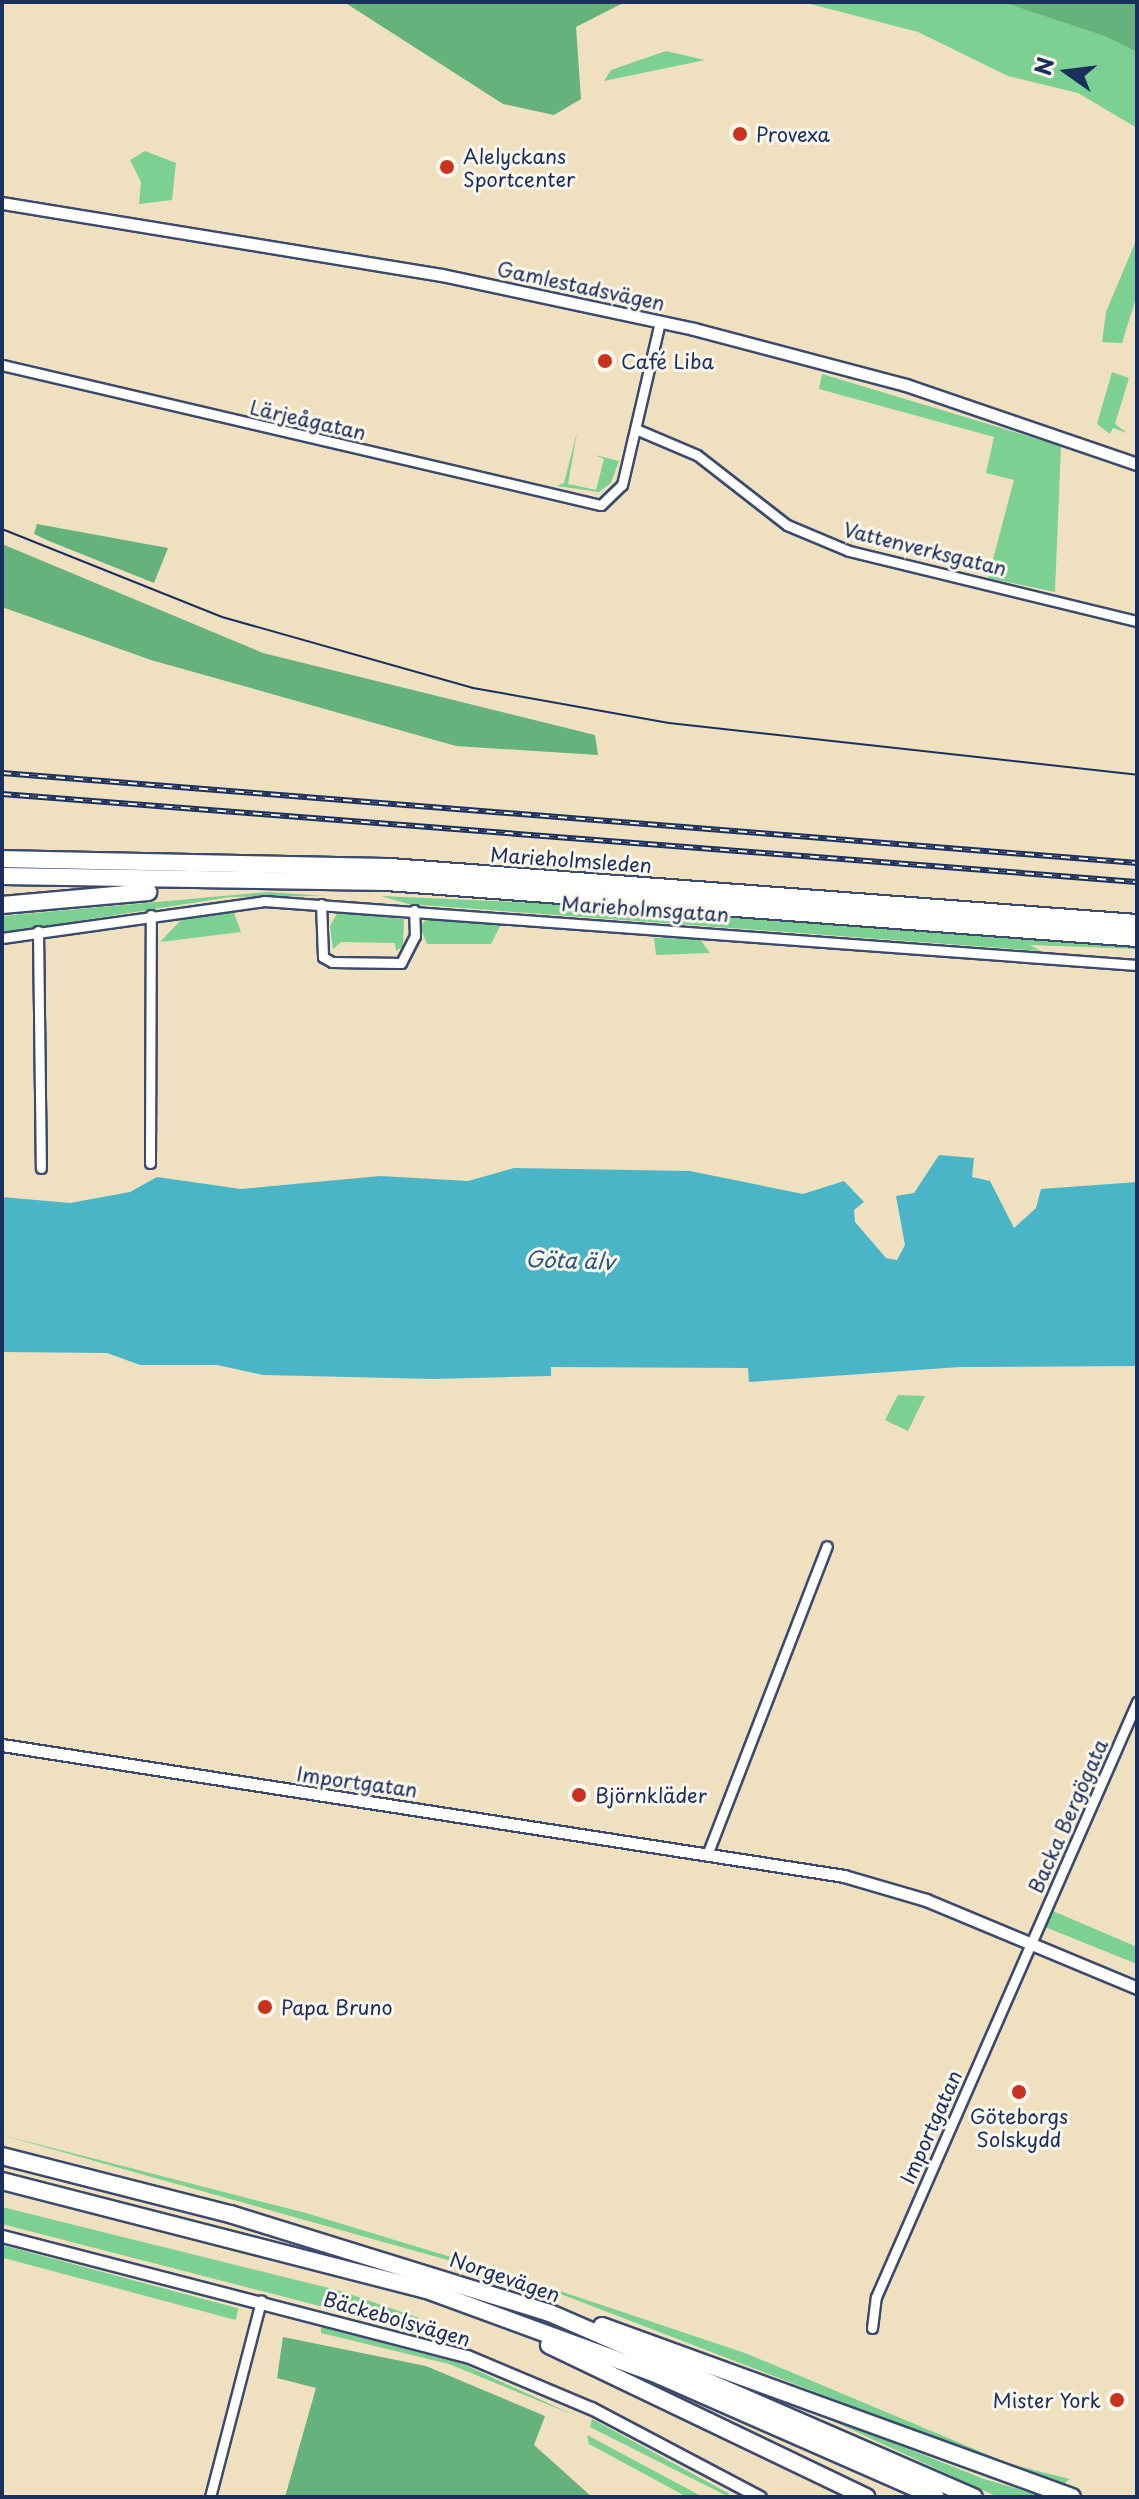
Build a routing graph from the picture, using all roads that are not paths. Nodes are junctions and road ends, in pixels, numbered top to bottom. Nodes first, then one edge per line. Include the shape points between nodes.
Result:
1 (2, 203) edge
2 (660, 322) junction
3 (2, 365) edge
4 (638, 430) junction
5 (1137, 464) edge
6 (1137, 621) edge
7 (2, 859) edge
8 (2, 876) edge
9 (209, 884) junction
10 (321, 904) junction
11 (2, 905) edge
12 (414, 910) junction
13 (151, 915) junction
14 (1137, 923) edge
15 (38, 931) junction
16 (2, 938) edge
17 (1137, 938) edge
18 (1137, 965) edge
19 (150, 1163) dead end
20 (41, 1168) dead end
21 (827, 1546) dead end
22 (1137, 1702) edge
23 (2, 1745) edge
24 (707, 1855) junction
25 (1031, 1944) junction
26 (1137, 1988) edge
27 (2, 2156) edge
28 (2, 2181) edge
29 (2, 2236) edge
30 (261, 2301) junction
31 (550, 2313) junction
32 (499, 2316) junction
33 (872, 2328) dead end
34 (743, 2493) edge
35 (210, 2497) edge
36 (760, 2497) edge
37 (866, 2497) edge
38 (936, 2497) edge
39 (974, 2497) edge
40 (1072, 2497) edge

1 - 2 street, Gamlestadsvägen via 368,262
2 - 4 street
2 - 5 street, Gamlestadsvägen via 906,385
3 - 4 street, Lärjeågatan via 607,503 622,485
4 - 6 street, Vattenverksgatan via 697,455 787,525 849,551
7 - 14 highway, Marieholmsleden via 378,866
8 - 9 highway, Marieholmsleden
9 - 11 highway
9 - 17 highway, Marieholmsleden via 387,882
10 - 12 street, Marieholmsgatan
10 - 12 street via 323,957 332,962 401,963 415,936
10 - 13 street, Marieholmsgatan via 250,902
12 - 18 street, Marieholmsgatan
13 - 15 street, Marieholmsgatan
13 - 19 street
15 - 16 street, Marieholmsgatan
15 - 20 street
21 - 24 street
22 - 25 street, Backa Bergögata
23 - 24 street, Importgatan
24 - 25 street, Importgatan via 880,1884
25 - 26 street, Importgatan
25 - 33 street, Importgatan via 876,2297
27 - 31 highway, Norgevägen via 244,2218
28 - 32 highway, Norgevägen via 424,2289
29 - 30 street, Bäckebolsvägen
30 - 34 street, Bäckebolsvägen via 467,2356 591,2408
30 - 35 street
31 - 39 highway, Norgevägen
31 - 40 highway via 711,2360 982,2470
32 - 37 highway
32 - 38 highway, Norgevägen via 651,2372
34 - 36 street, Bäckebolsvägen

